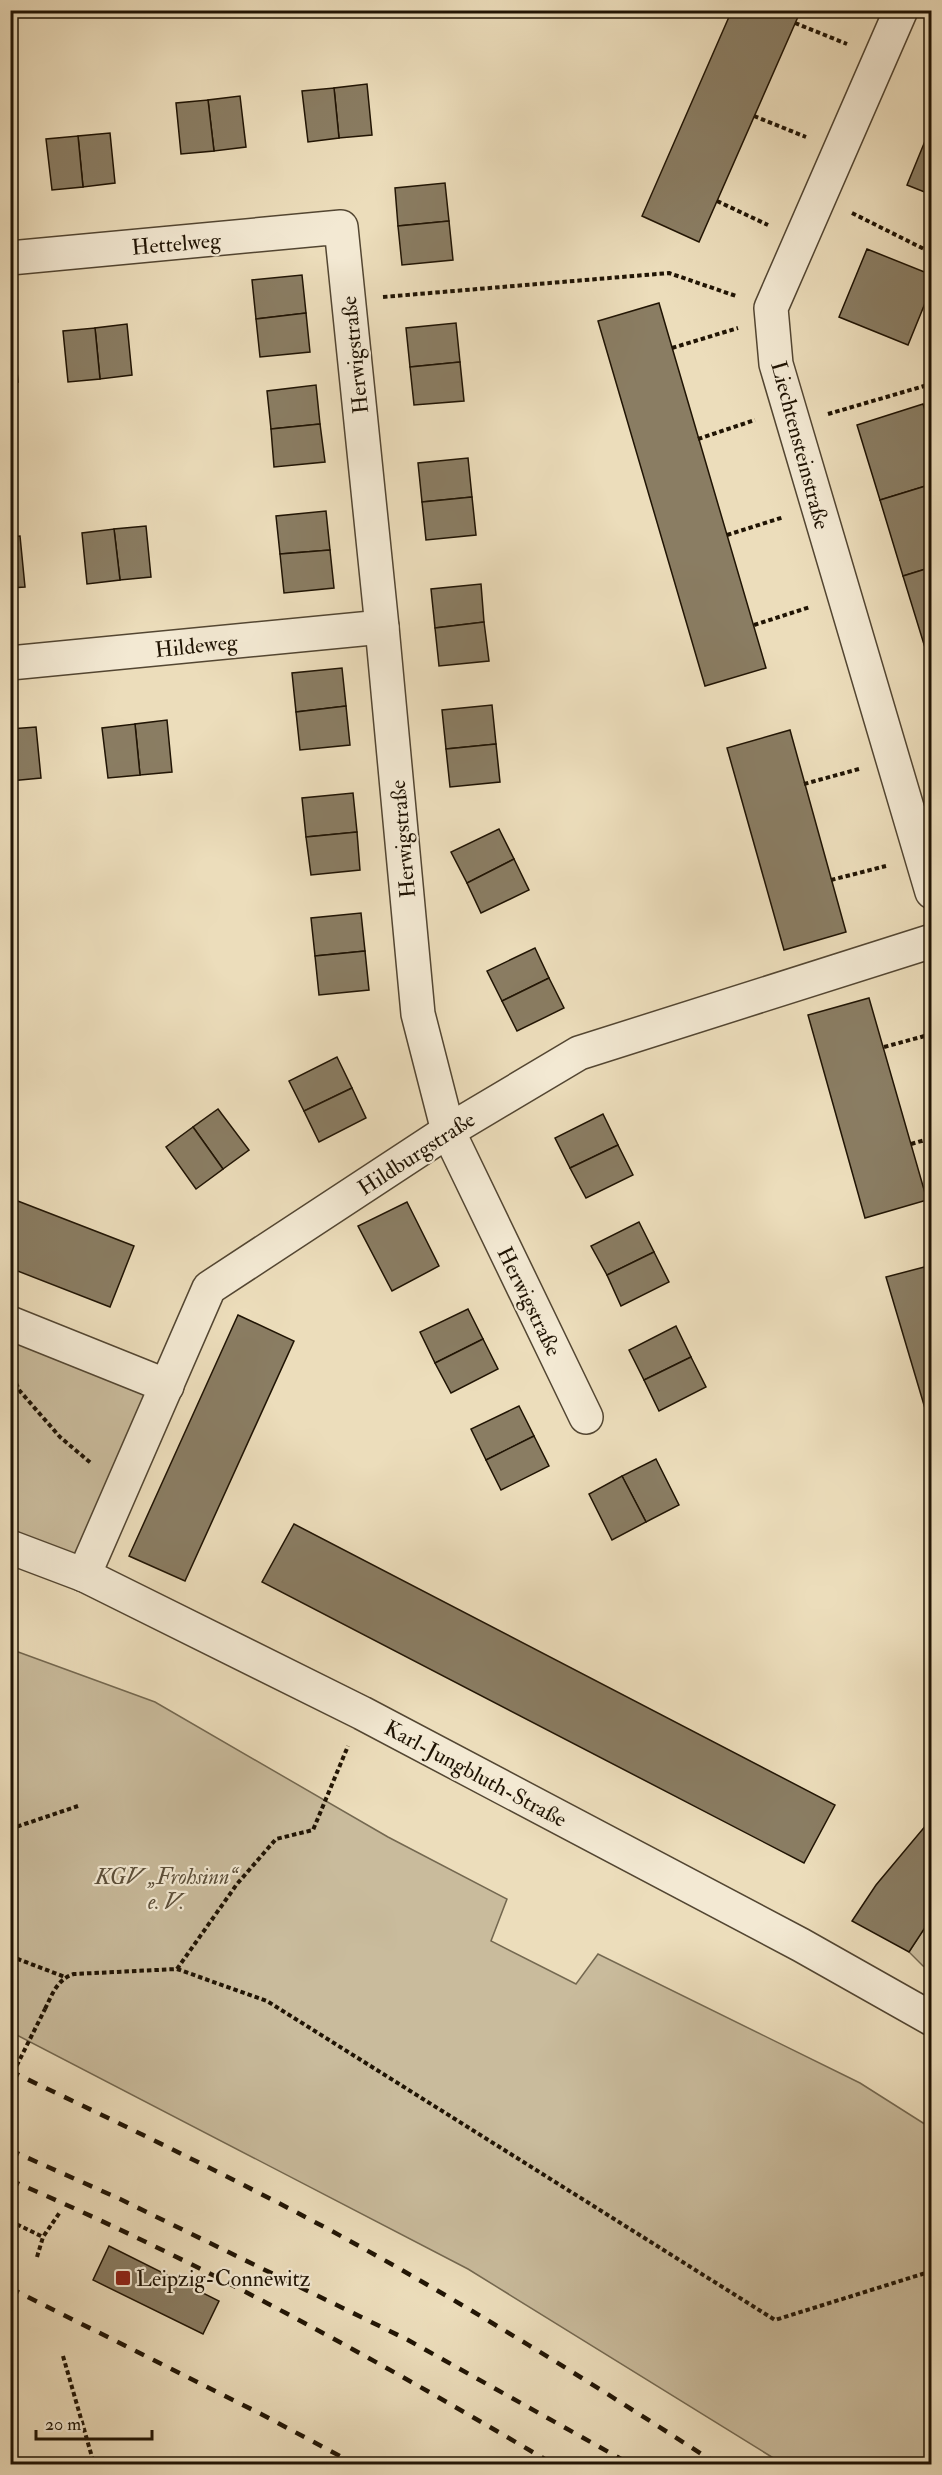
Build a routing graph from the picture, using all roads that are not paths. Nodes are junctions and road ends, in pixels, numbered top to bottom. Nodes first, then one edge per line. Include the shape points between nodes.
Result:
1 (901, 10) edge
2 (341, 227) joint
3 (10, 258) edge
4 (382, 627) junction
5 (10, 663) edge
6 (932, 892) edge
7 (932, 942) edge
8 (448, 1131) junction
9 (10, 1323) edge
10 (167, 1386) junction
11 (586, 1418) dead end
12 (10, 1547) edge
13 (84, 1575) junction
14 (932, 2019) edge

1 - 6 street, Liechtensteinstraße via 772,313 776,364
2 - 3 street, Hettelweg
2 - 4 street, Herwigstraße
4 - 5 street, Hildeweg
4 - 8 street, Herwigstraße via 418,1014
7 - 8 street, Hildburgstraße via 579,1053
8 - 10 street, Hildburgstraße via 209,1288
8 - 11 street, Herwigstraße
9 - 10 street
10 - 13 street, Hildburgstraße
12 - 13 street, Karl-Jungbluth-Straße
13 - 14 street, Karl-Jungbluth-Straße via 362,1713 801,1945

